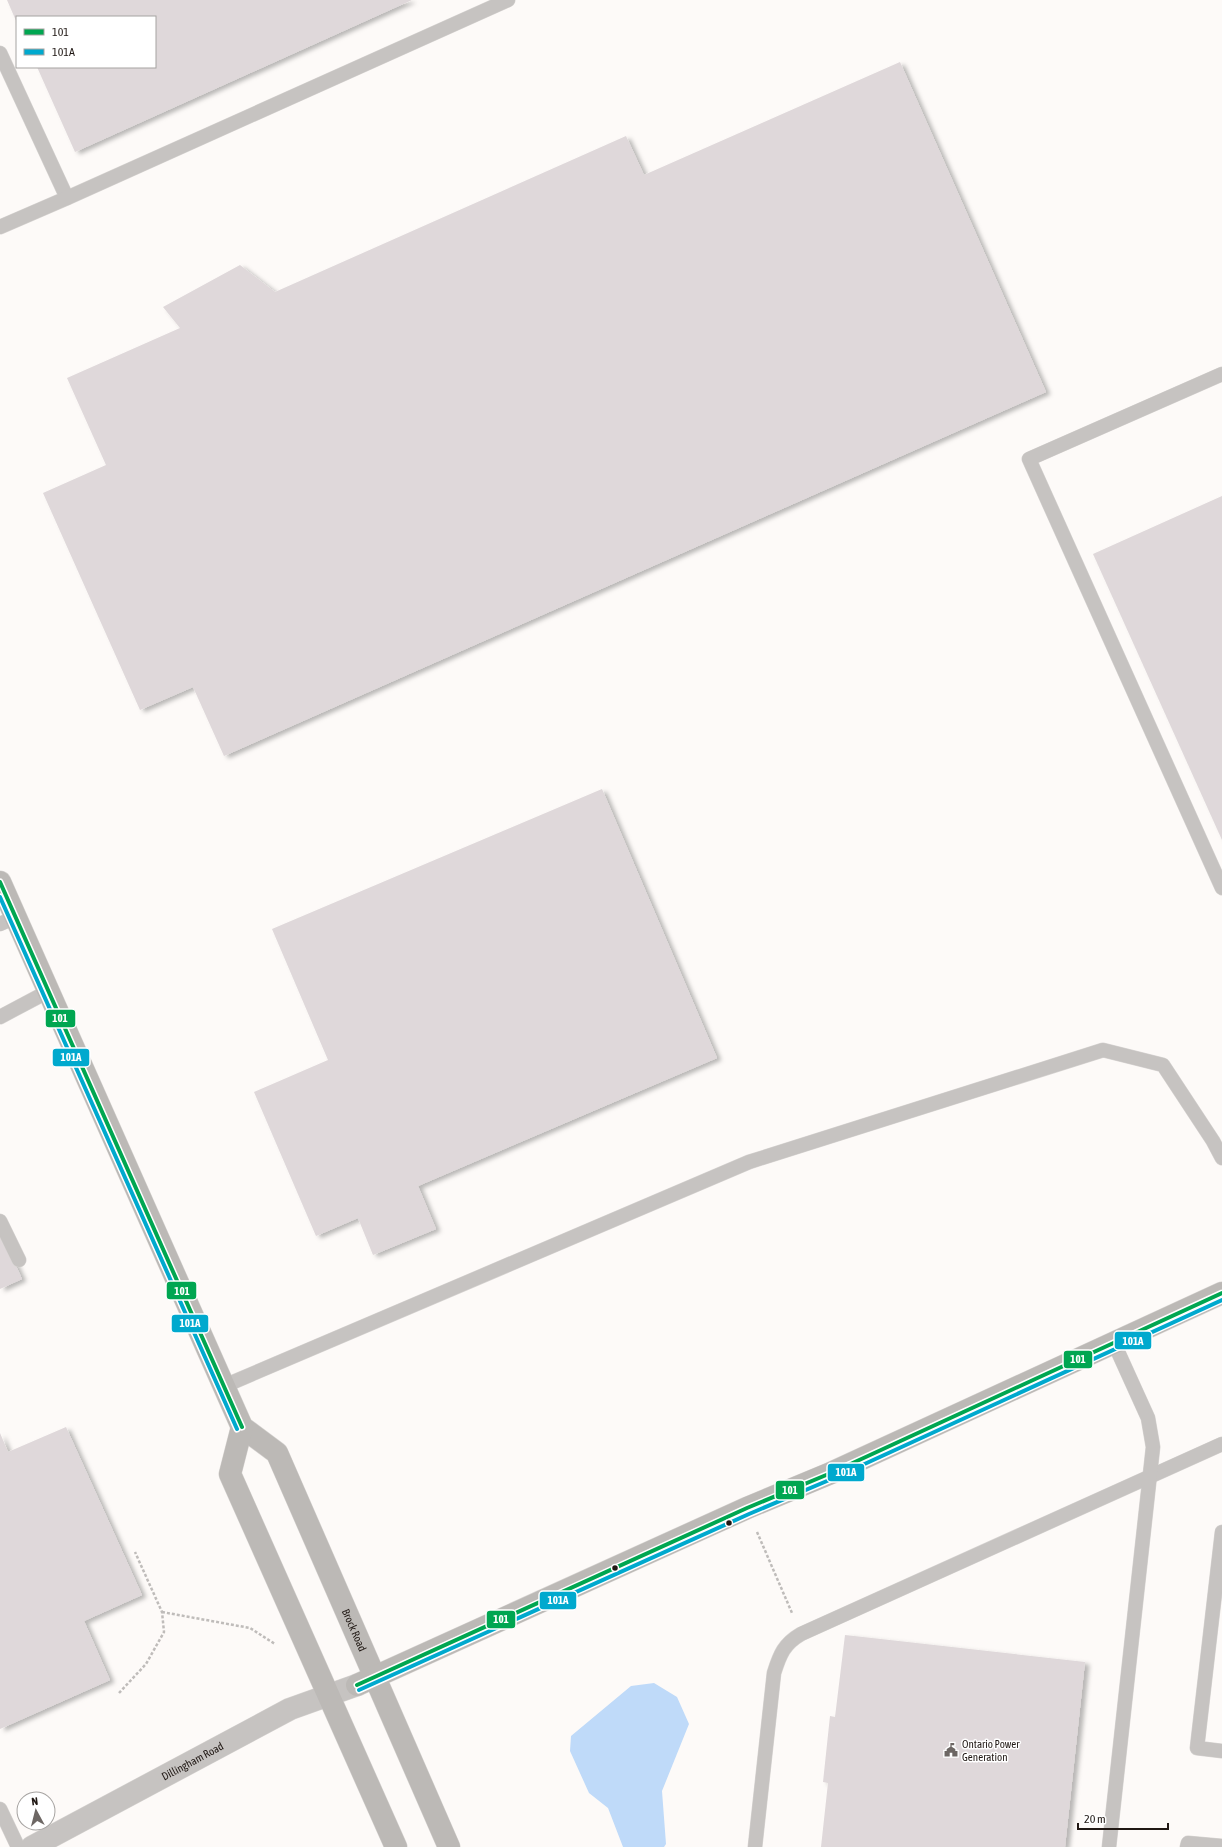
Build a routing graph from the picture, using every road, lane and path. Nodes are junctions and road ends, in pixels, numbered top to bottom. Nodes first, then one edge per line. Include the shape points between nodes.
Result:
1 (508, 0) edge
2 (0, 53) edge
3 (67, 198) junction
4 (0, 227) edge
5 (1222, 374) edge
6 (0, 882) edge
7 (1222, 888) edge
8 (8, 920) edge
9 (49, 991) junction
10 (0, 1017) edge
11 (1222, 1158) edge
12 (0, 1221) edge
13 (19, 1260) dead end
14 (1222, 1293) edge
15 (1114, 1343) junction
16 (224, 1386) junction
17 (242, 1427) junction
18 (1222, 1444) edge
19 (1152, 1476) junction
20 (747, 1508) junction
21 (1222, 1532) edge
22 (135, 1552) dead end
23 (162, 1612) junction
24 (801, 1634) junction
25 (275, 1644) dead end
26 (366, 1680) junction
27 (119, 1694) dead end
28 (328, 1695) junction
29 (1222, 1751) edge
30 (0, 1808) edge
31 (1222, 1846) edge
32 (18, 1847) edge
33 (32, 1847) edge
34 (396, 1847) edge
35 (449, 1847) edge
36 (755, 1847) edge
37 (1109, 1847) edge
38 (1187, 1847) edge

1 - 3 lane
2 - 3 lane
3 - 4 lane
5 - 7 lane via 1029,459
6 - 8 main road, Brock Road
8 - 9 main road, Brock Road
9 - 10 lane
9 - 16 main road, Brock Road
11 - 16 lane via 1163,1065 1103,1050 749,1162
12 - 13 lane
14 - 15 main road
15 - 19 lane via 1150,1423 1154,1447
15 - 20 main road via 831,1473
16 - 17 main road, Brock Road
17 - 26 main road, Brock Road via 277,1454
17 - 28 main road via 230,1474
18 - 19 lane
19 - 24 lane
19 - 37 lane
20 - 24 path
20 - 26 main road
21 - 29 lane via 1197,1748
22 - 23 path
23 - 25 path via 250,1628
23 - 27 path via 164,1632 146,1664
24 - 36 lane via 790,1641 782,1652 774,1673
26 - 28 street, Dillingham Road
26 - 35 main road, Brock Road
28 - 33 street, Dillingham Road via 290,1709
28 - 34 main road
30 - 32 lane
31 - 38 lane via 1188,1842

